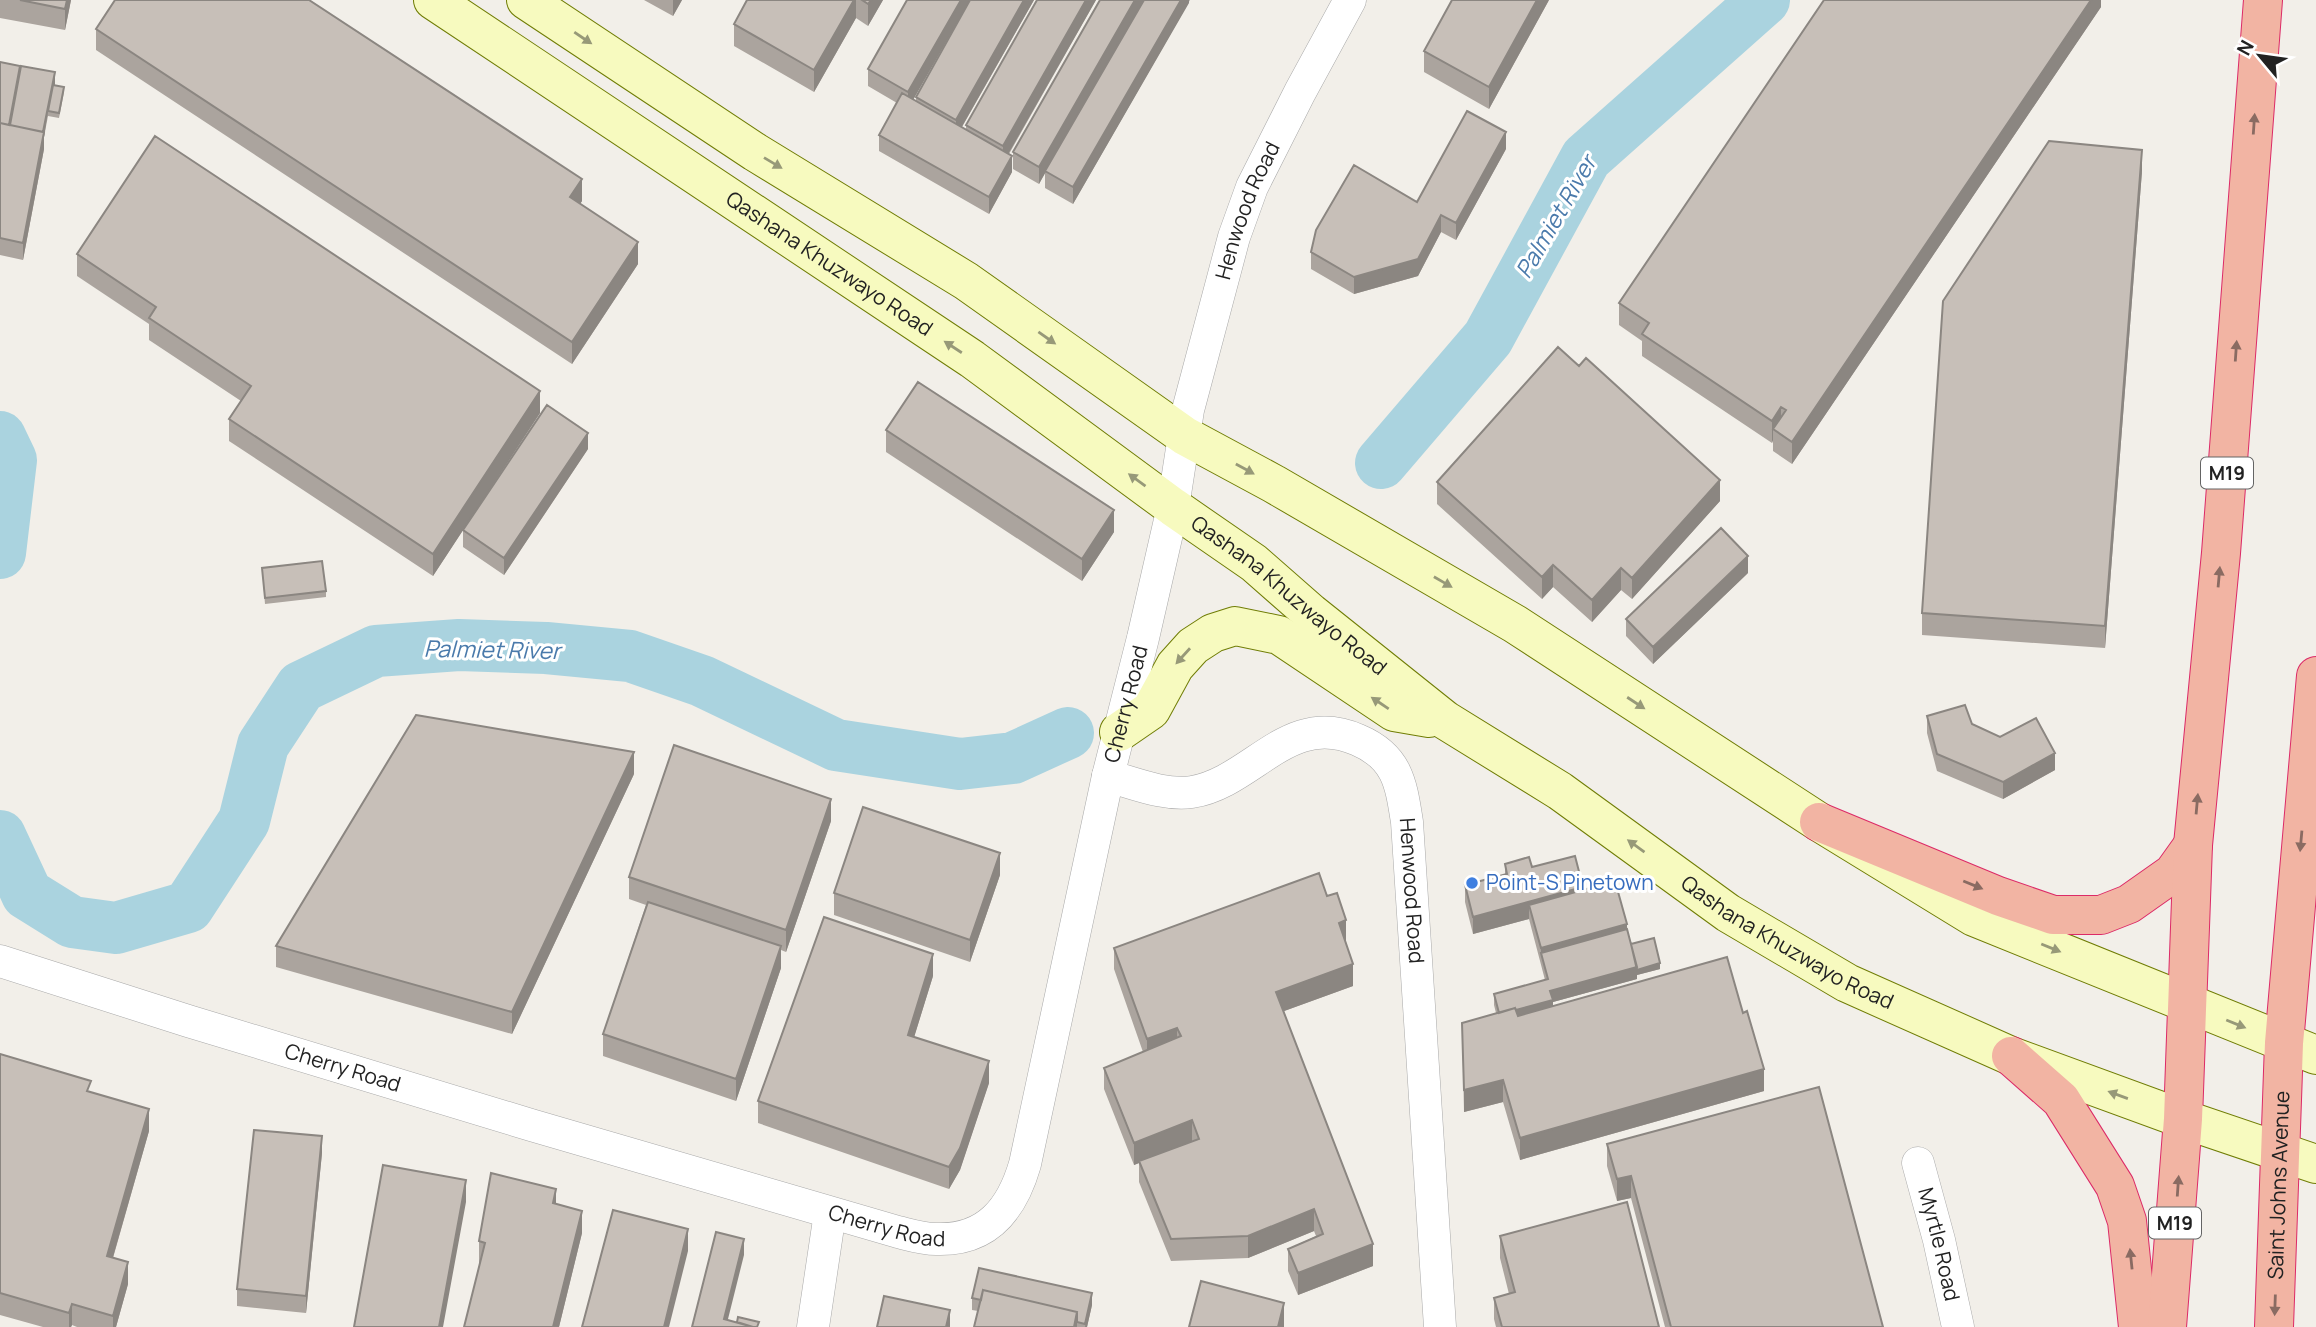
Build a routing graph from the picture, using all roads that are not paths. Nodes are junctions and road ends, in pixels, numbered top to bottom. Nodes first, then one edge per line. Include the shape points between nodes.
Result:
1 (433, 0) edge
2 (526, 0) edge
3 (1350, 0) edge
4 (2263, 0) edge
5 (1185, 436) junction
6 (1173, 507) junction
7 (2316, 676) edge
8 (1445, 720) junction
9 (1119, 732) junction
10 (1108, 776) junction
11 (1819, 822) junction
12 (2193, 845) junction
13 (0, 961) edge
14 (2187, 1004) junction
15 (2300, 1049) edge
16 (2011, 1056) junction
17 (2182, 1119) junction
18 (2280, 1152) junction
19 (1918, 1163) dead end
20 (2316, 1164) edge
21 (830, 1213) junction
22 (813, 1327) edge
23 (1440, 1327) edge
24 (1958, 1327) edge
25 (2138, 1327) edge
26 (2167, 1327) edge
27 (2274, 1327) edge

6 -> 1 main road, Qashana Khuzwayo Road via 972,359
2 -> 5 main road via 755,152 966,281
3 - 5 street, Henwood Road via 1248,200 1196,374
12 -> 4 highway, M19 via 2221,554
5 - 6 street, Cherry Road
5 -> 11 main road via 1515,624
6 - 8 main road, Qashana Khuzwayo Road via 1254,562
6 - 9 street, Cherry Road
7 -> 15 highway, Saint Johns Avenue
8 -> 9 main road via 1394,712 1279,635 1235,626 1193,646 1175,666 1151,710
16 -> 8 main road, Qashana Khuzwayo Road via 1847,983 1728,913 1560,791
9 - 10 street, Cherry Road
10 - 21 street, Cherry Road via 1026,1164 1006,1209 972,1233 937,1240
10 - 23 street, Henwood Road via 1154,789 1190,792 1211,787 1303,735 1326,731 1365,742 1393,766 1401,782 1406,822
11 -> 12 highway via 2053,915 2101,915 2129,904 2173,873
11 -> 14 main road via 1974,917
12 - 14 highway, M19
13 - 21 street, Cherry Road
14 -> 15 main road
14 - 17 highway, M19
15 - 18 highway, Saint Johns Avenue
17 -> 16 main road, Qashana Khuzwayo Road
25 -> 16 highway via 2127,1221 2115,1186 2061,1100
17 - 18 main road, Qashana Khuzwayo Road
26 -> 17 highway, M19
18 - 20 main road, Qashana Khuzwayo Road
18 -> 27 highway, Saint Johns Avenue
19 - 24 street, Myrtle Road
21 - 22 street

